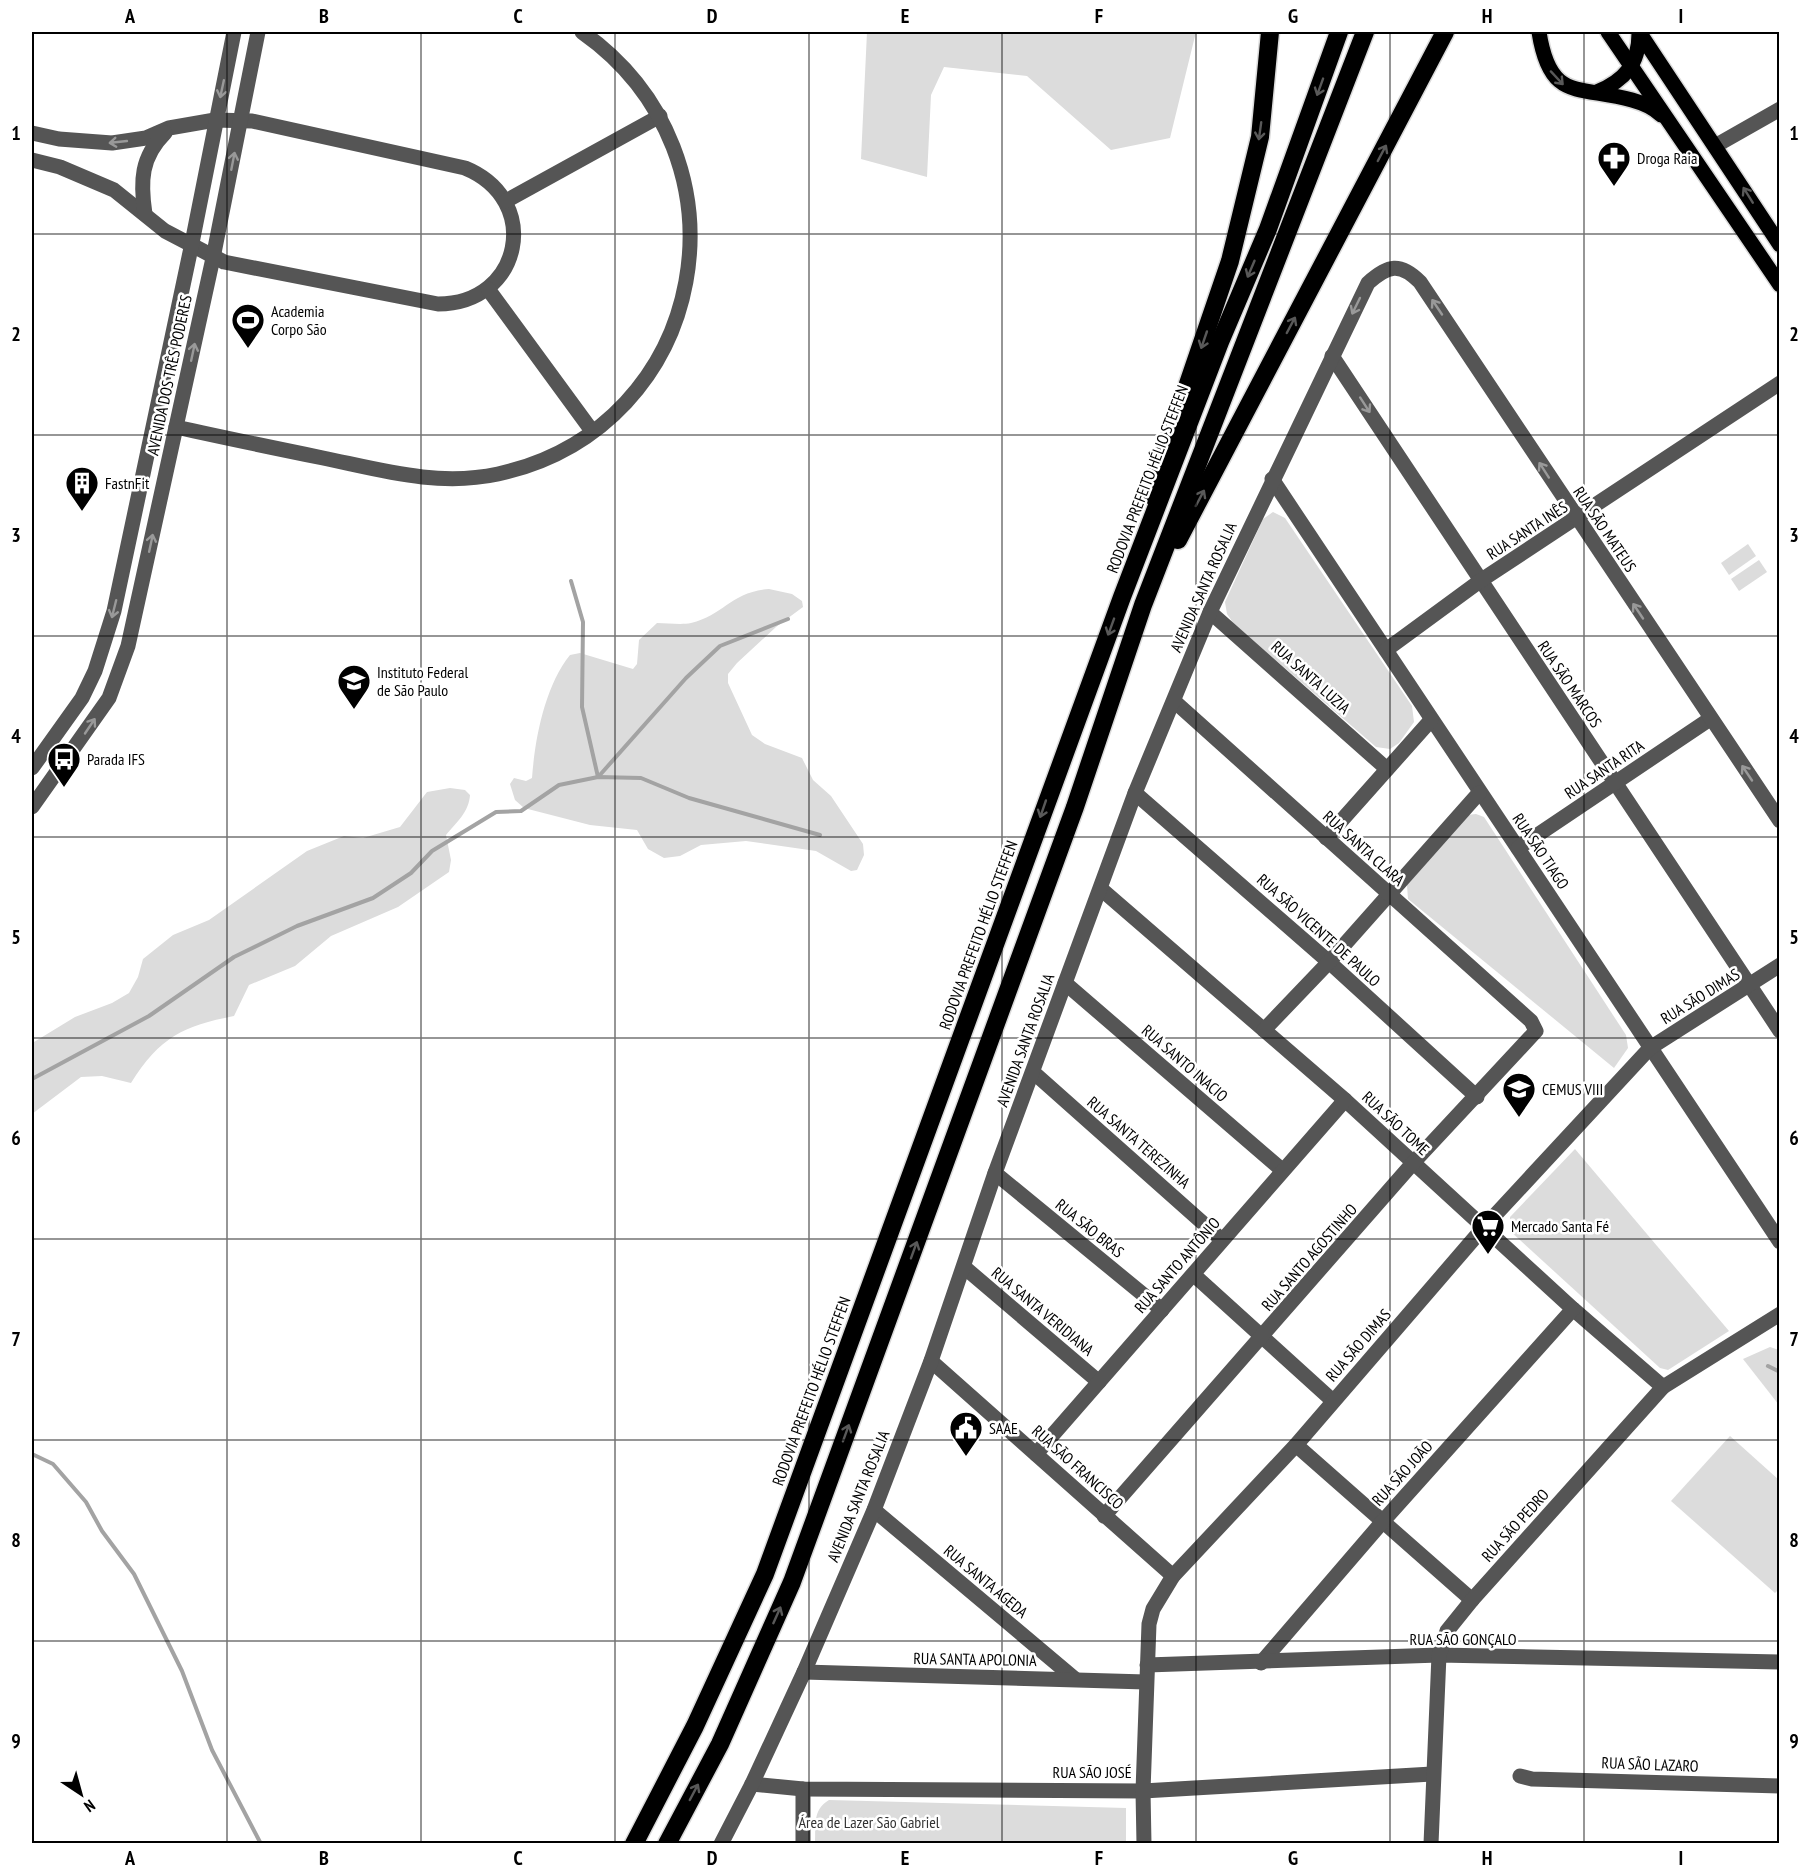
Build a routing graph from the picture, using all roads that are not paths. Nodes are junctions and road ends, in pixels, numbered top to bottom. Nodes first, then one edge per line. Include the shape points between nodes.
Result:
1 (234, 32) edge
2 (258, 32) edge
3 (582, 32) edge
4 (1270, 32) edge
5 (1339, 32) edge
6 (1365, 32) edge
7 (1445, 32) edge
8 (1608, 32) edge
9 (1639, 32) edge
10 (1539, 33) edge
11 (1633, 65) junction
12 (1597, 92) junction
13 (1779, 109) edge
14 (660, 116) junction
15 (215, 120) junction
16 (241, 122) junction
17 (169, 128) junction
18 (1675, 129) junction
19 (32, 133) edge
20 (1715, 146) junction
21 (32, 160) edge
22 (506, 201) junction
23 (145, 214) junction
24 (192, 243) junction
25 (1779, 243) edge
26 (213, 258) junction
27 (1393, 267) joint
28 (1779, 285) edge
29 (488, 289) junction
30 (1332, 356) junction
31 (1779, 383) edge
32 (176, 427) junction
33 (592, 431) junction
34 (1272, 479) junction
35 (1576, 519) junction
36 (1480, 581) junction
37 (1122, 597) junction
38 (1143, 605) junction
39 (1210, 612) junction
40 (1386, 650) junction
41 (1174, 701) junction
42 (1710, 718) junction
43 (1431, 720) junction
44 (32, 768) edge
45 (1387, 769) junction
46 (1615, 784) junction
47 (1135, 793) junction
48 (1479, 793) junction
49 (32, 807) edge
50 (1779, 821) edge
51 (1326, 838) junction
52 (1518, 848) junction
53 (1101, 889) junction
54 (1389, 895) junction
55 (1329, 962) junction
56 (1779, 965) edge
57 (1065, 983) junction
58 (1749, 987) junction
59 (1531, 1021) joint
60 (1264, 1030) junction
61 (1779, 1031) edge
62 (1650, 1048) junction
63 (1033, 1072) junction
64 (1477, 1097) junction
65 (1345, 1100) junction
66 (1413, 1163) junction
67 (1282, 1170) junction
68 (995, 1173) junction
69 (1484, 1227) junction
70 (1222, 1240) junction
71 (1779, 1242) edge
72 (964, 1267) junction
73 (1194, 1275) junction
74 (1573, 1309) junction
75 (1162, 1310) junction
76 (1779, 1314) edge
77 (1262, 1338) junction
78 (931, 1361) junction
79 (1099, 1382) junction
80 (1663, 1387) junction
81 (1333, 1401) junction
82 (1296, 1445) junction
83 (1036, 1454) junction
84 (874, 1510) junction
85 (1104, 1516) junction
86 (1384, 1520) junction
87 (1173, 1576) junction
88 (1472, 1600) junction
89 (1439, 1655) junction
90 (1779, 1662) edge
91 (1261, 1663) junction
92 (1147, 1665) junction
93 (804, 1672) junction
94 (1075, 1679) junction
95 (1146, 1682) junction
96 (1432, 1774) junction
97 (1520, 1776) dead end
98 (752, 1784) junction
99 (1779, 1786) edge
100 (803, 1789) junction
101 (1143, 1791) junction
102 (634, 1844) edge
103 (667, 1844) edge
104 (721, 1844) edge
105 (803, 1844) edge
106 (1144, 1844) edge
107 (1431, 1844) edge

1 -> 15 street, AVENIDA DOS TRÊS PODERES
2 - 16 street, AVENIDA DOS TRÊS PODERES
3 - 14 street via 629,72
4 -> 37 highway via 1260,137 1230,261 1158,466
5 -> 37 highway, RODOVIA PREFEITO HÉLIO STEFFEN via 1268,229
6 - 38 highway
38 -> 7 highway
8 - 11 main road
9 - 11 main road
9 - 20 main road
10 -> 12 main road via 1543,55 1558,81 1579,92
11 - 12 main road via 1614,85
11 - 18 main road
12 - 18 main road via 1649,106
13 - 20 street
14 - 22 street
14 - 33 street via 682,167 690,210 690,254 683,297 649,372
15 - 16 street
15 - 17 street
15 - 24 street, AVENIDA DOS TRÊS PODERES
16 - 22 street via 465,168 484,178
26 -> 16 street, AVENIDA DOS TRÊS PODERES
17 -> 19 street via 146,138 112,143
17 - 23 street via 154,144 144,165 141,184
18 - 28 main road
25 -> 20 main road
21 - 23 street via 60,167 114,190
22 - 29 street via 514,243 508,264
23 - 24 street via 165,231
24 - 26 street
24 -> 44 street, AVENIDA DOS TRÊS PODERES via 105,643 82,698
26 - 29 street via 438,304 459,303
32 -> 26 street, AVENIDA DOS TRÊS PODERES
27 -> 30 street, AVENIDA SANTA ROSALIA via 1368,283
35 -> 27 street, RUA SÃO MATEUS via 1420,282 1408,271
29 - 33 street
30 - 34 street, AVENIDA SANTA ROSALIA
30 -> 36 street, RUA SÃO MARCOS
31 - 35 street, RUA SANTA INÊS
32 - 33 street via 436,479 478,477 518,468 556,453
49 -> 32 street, AVENIDA DOS TRÊS PODERES via 92,724 119,675
34 - 39 street, AVENIDA SANTA ROSALIA
34 - 40 street, RUA SÃO TIAGO
35 - 36 street, RUA SANTA INÊS
42 -> 35 street, RUA SÃO MATEUS
36 - 40 street, RUA SANTA INÊS
36 - 46 street, RUA SÃO MARCOS
37 -> 102 highway, RODOVIA PREFEITO HÉLIO STEFFEN via 765,1574 695,1726
103 -> 38 highway via 720,1744 792,1582 1029,937
39 - 41 street, AVENIDA SANTA ROSALIA
39 - 45 street, RUA SANTA LUZIA
40 - 43 street, RUA SÃO TIAGO
41 - 47 street, AVENIDA SANTA ROSALIA
41 - 51 street, RUA SANTA CLARA
42 - 46 street, RUA SANTA RITA
50 -> 42 street, RUA SÃO MATEUS
43 - 45 street
43 - 48 street, RUA SÃO TIAGO
45 - 51 street
46 - 52 street, RUA SANTA RITA
46 - 58 street, RUA SÃO MARCOS
47 - 53 street, AVENIDA SANTA ROSALIA
47 - 55 street, RUA SÃO VICENTE DE PAULO
48 - 52 street, RUA SÃO TIAGO
48 - 54 street
51 - 54 street, RUA SANTA CLARA
52 - 62 street, RUA SÃO TIAGO
53 - 57 street, AVENIDA SANTA ROSALIA
53 - 60 street, RUA SÃO TOME
54 - 55 street
54 - 59 street, RUA SANTA CLARA
55 - 60 street
55 - 64 street, RUA SÃO VICENTE DE PAULO
56 - 58 street, RUA SÃO DIMAS
57 - 63 street, AVENIDA SANTA ROSALIA
57 - 67 street, RUA SANTO INACIO
58 - 61 street, RUA SÃO MARCOS
58 - 62 street, RUA SÃO DIMAS
59 - 64 street, RUA SANTO AGOSTINHO via 1536,1031
60 - 65 street, RUA SÃO TOME
62 - 69 street, RUA SÃO DIMAS
62 - 71 street, RUA SÃO TIAGO
63 - 68 street, AVENIDA SANTA ROSALIA
63 - 70 street, RUA SANTA TEREZINHA
64 - 66 street, RUA SANTO AGOSTINHO
65 - 66 street, RUA SÃO TOME
65 - 67 street, RUA SANTO ANTÔNIO
66 - 69 street, RUA SÃO TOME
66 - 77 street, RUA SANTO AGOSTINHO
67 - 70 street, RUA SANTO ANTÔNIO
68 - 72 street, AVENIDA SANTA ROSALIA
68 - 75 street, RUA SÃO BRAS
69 - 74 street, RUA SÃO TOME
69 - 81 street, RUA SÃO DIMAS
70 - 73 street, RUA SANTO ANTÔNIO
72 - 78 street, AVENIDA SANTA ROSALIA
72 - 79 street, RUA SANTA VERIDIANA
73 - 75 street, RUA SANTO ANTÔNIO
73 - 77 street
74 - 80 street, RUA SÃO TOME
74 - 86 street, RUA SÃO JOÃO
75 - 79 street, RUA SANTO ANTÔNIO
76 - 80 street, RUA SÃO PEDRO
77 - 81 street
77 - 85 street, RUA SANTO AGOSTINHO
78 - 83 street, RUA SÃO FRANCISCO
78 - 84 street, AVENIDA SANTA ROSALIA
79 - 83 street, RUA SANTO ANTÔNIO
80 - 88 street, RUA SÃO PEDRO
81 - 82 street, RUA SÃO DIMAS
82 - 86 street
82 - 87 street, RUA SÃO DIMAS
83 - 85 street, RUA SÃO FRANCISCO
84 - 93 street, AVENIDA SANTA ROSALIA
84 - 94 street, RUA SANTA AGEDA
85 - 87 street, RUA SÃO FRANCISCO
86 - 88 street
86 - 91 street, RUA SÃO JOÃO
87 - 92 street, RUA SÃO DIMAS via 1153,1609
88 - 89 street, RUA SÃO PEDRO via 1447,1631
89 - 90 street, RUA SÃO GONÇALO
89 - 91 street, RUA SÃO GONÇALO
89 - 96 street, RUA SÃO PEDRO
91 - 92 street, RUA SÃO GONÇALO
92 - 95 street, RUA SÃO DIMAS
93 - 94 street, RUA SANTA APOLONIA
93 - 98 street, AVENIDA SANTA ROSALIA
94 - 95 street, RUA SANTA APOLONIA
95 - 101 street, RUA SÃO DIMAS
96 - 101 street, RUA SÃO JOSÉ
96 - 107 street, RUA SÃO PEDRO
97 - 99 street, RUA SÃO LAZARO
98 - 100 street, RUA SÃO JOSÉ
98 - 104 street, AVENIDA SANTA ROSALIA
100 - 101 street, RUA SÃO JOSÉ
100 - 105 street
101 - 106 street, RUA SÃO DIMAS

